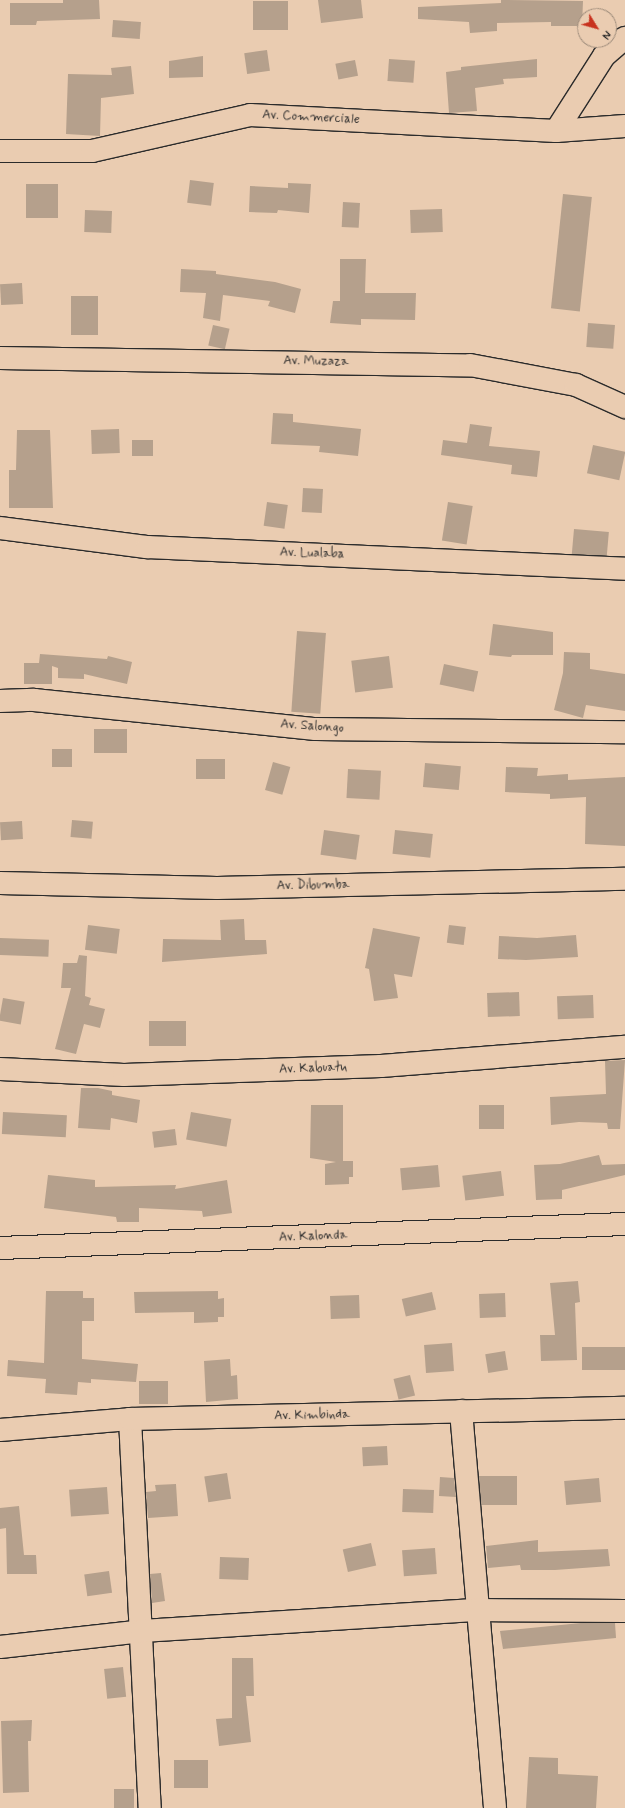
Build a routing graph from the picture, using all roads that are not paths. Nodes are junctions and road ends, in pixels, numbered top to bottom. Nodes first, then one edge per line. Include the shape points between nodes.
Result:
1 (625, 38) edge
2 (625, 126) edge
3 (556, 130) junction
4 (0, 151) edge
5 (0, 358) edge
6 (625, 407) edge
7 (0, 528) edge
8 (625, 569) edge
9 (0, 701) edge
10 (625, 732) edge
11 (625, 879) edge
12 (0, 883) edge
13 (625, 1047) edge
14 (0, 1069) edge
15 (625, 1224) edge
16 (0, 1248) edge
17 (625, 1408) edge
18 (461, 1412) junction
19 (130, 1419) junction
20 (0, 1430) edge
21 (478, 1610) junction
22 (625, 1611) edge
23 (142, 1631) junction
24 (0, 1647) edge
25 (150, 1808) edge
26 (496, 1808) edge

1 - 3 street via 604,56
2 - 3 street, Av. Commerciale
3 - 4 street, Av. Commerciale via 250,115 92,150
5 - 6 street, Av. Muzaza via 470,365 576,385
7 - 8 street, Av. Lualaba via 147,547
9 - 10 street, Av. Salongo via 34,700 316,729
11 - 12 street, Av. Dibumba via 217,888
13 - 14 street, Av. Kabuatu via 381,1066 124,1075
15 - 16 street, Av. Kalonda
17 - 18 street, Av. Kimbinda
18 - 19 street, Av. Kimbinda
18 - 21 street
19 - 20 street, Av. Kimbinda
19 - 23 street
21 - 22 street
21 - 23 street
21 - 26 street
23 - 24 street
23 - 25 street

